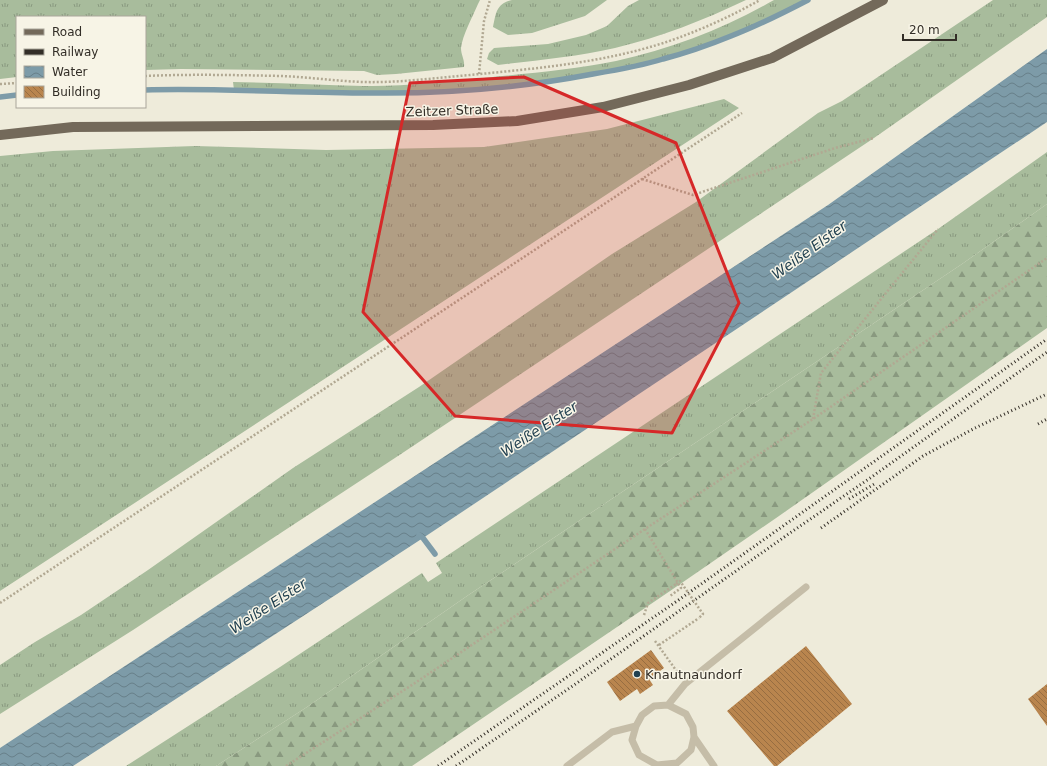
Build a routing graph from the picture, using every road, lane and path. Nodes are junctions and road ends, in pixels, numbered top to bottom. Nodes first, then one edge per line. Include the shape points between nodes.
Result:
1 (490, 0) edge
2 (760, 0) edge
3 (883, 0) edge
4 (479, 74) junction
5 (146, 76) edge
6 (16, 82) edge
7 (0, 84) edge
8 (742, 113) dead end
9 (0, 135) edge
10 (874, 138) dead end
11 (642, 179) junction
12 (938, 229) dead end
13 (1047, 258) edge
14 (813, 419) junction
15 (645, 529) junction
16 (806, 587) dead end
17 (670, 596) dead end
18 (0, 603) edge
19 (644, 615) dead end
20 (655, 641) dead end
21 (659, 645) junction
22 (685, 684) junction
23 (668, 705) junction
24 (636, 726) junction
25 (694, 737) junction
26 (286, 766) edge
27 (567, 766) edge
28 (657, 766) edge
29 (714, 766) edge

1 - 4 path via 484,21
2 - 4 path via 693,32 652,47 579,63
3 - 9 main road, Zeitzer Straße via 772,58 689,85 603,107 517,121 433,125 73,127
4 - 5 path via 363,82 268,76
6 - 7 path
8 - 11 path
10 - 11 path via 835,148 694,195
11 - 18 path
12 - 14 path via 821,373
13 - 14 path
14 - 15 path
15 - 17 path via 681,588
15 - 26 path
16 - 22 lane
19 - 21 path, bridge via 648,603 680,580 703,614
20 - 21 path
21 - 22 path
22 - 23 lane
23 - 24 lane via 654,706 642,715
23 - 25 lane via 686,714 693,726
24 - 27 lane via 612,732
24 - 28 lane via 632,740 639,755
25 - 28 lane via 691,750 676,762
25 - 29 lane

